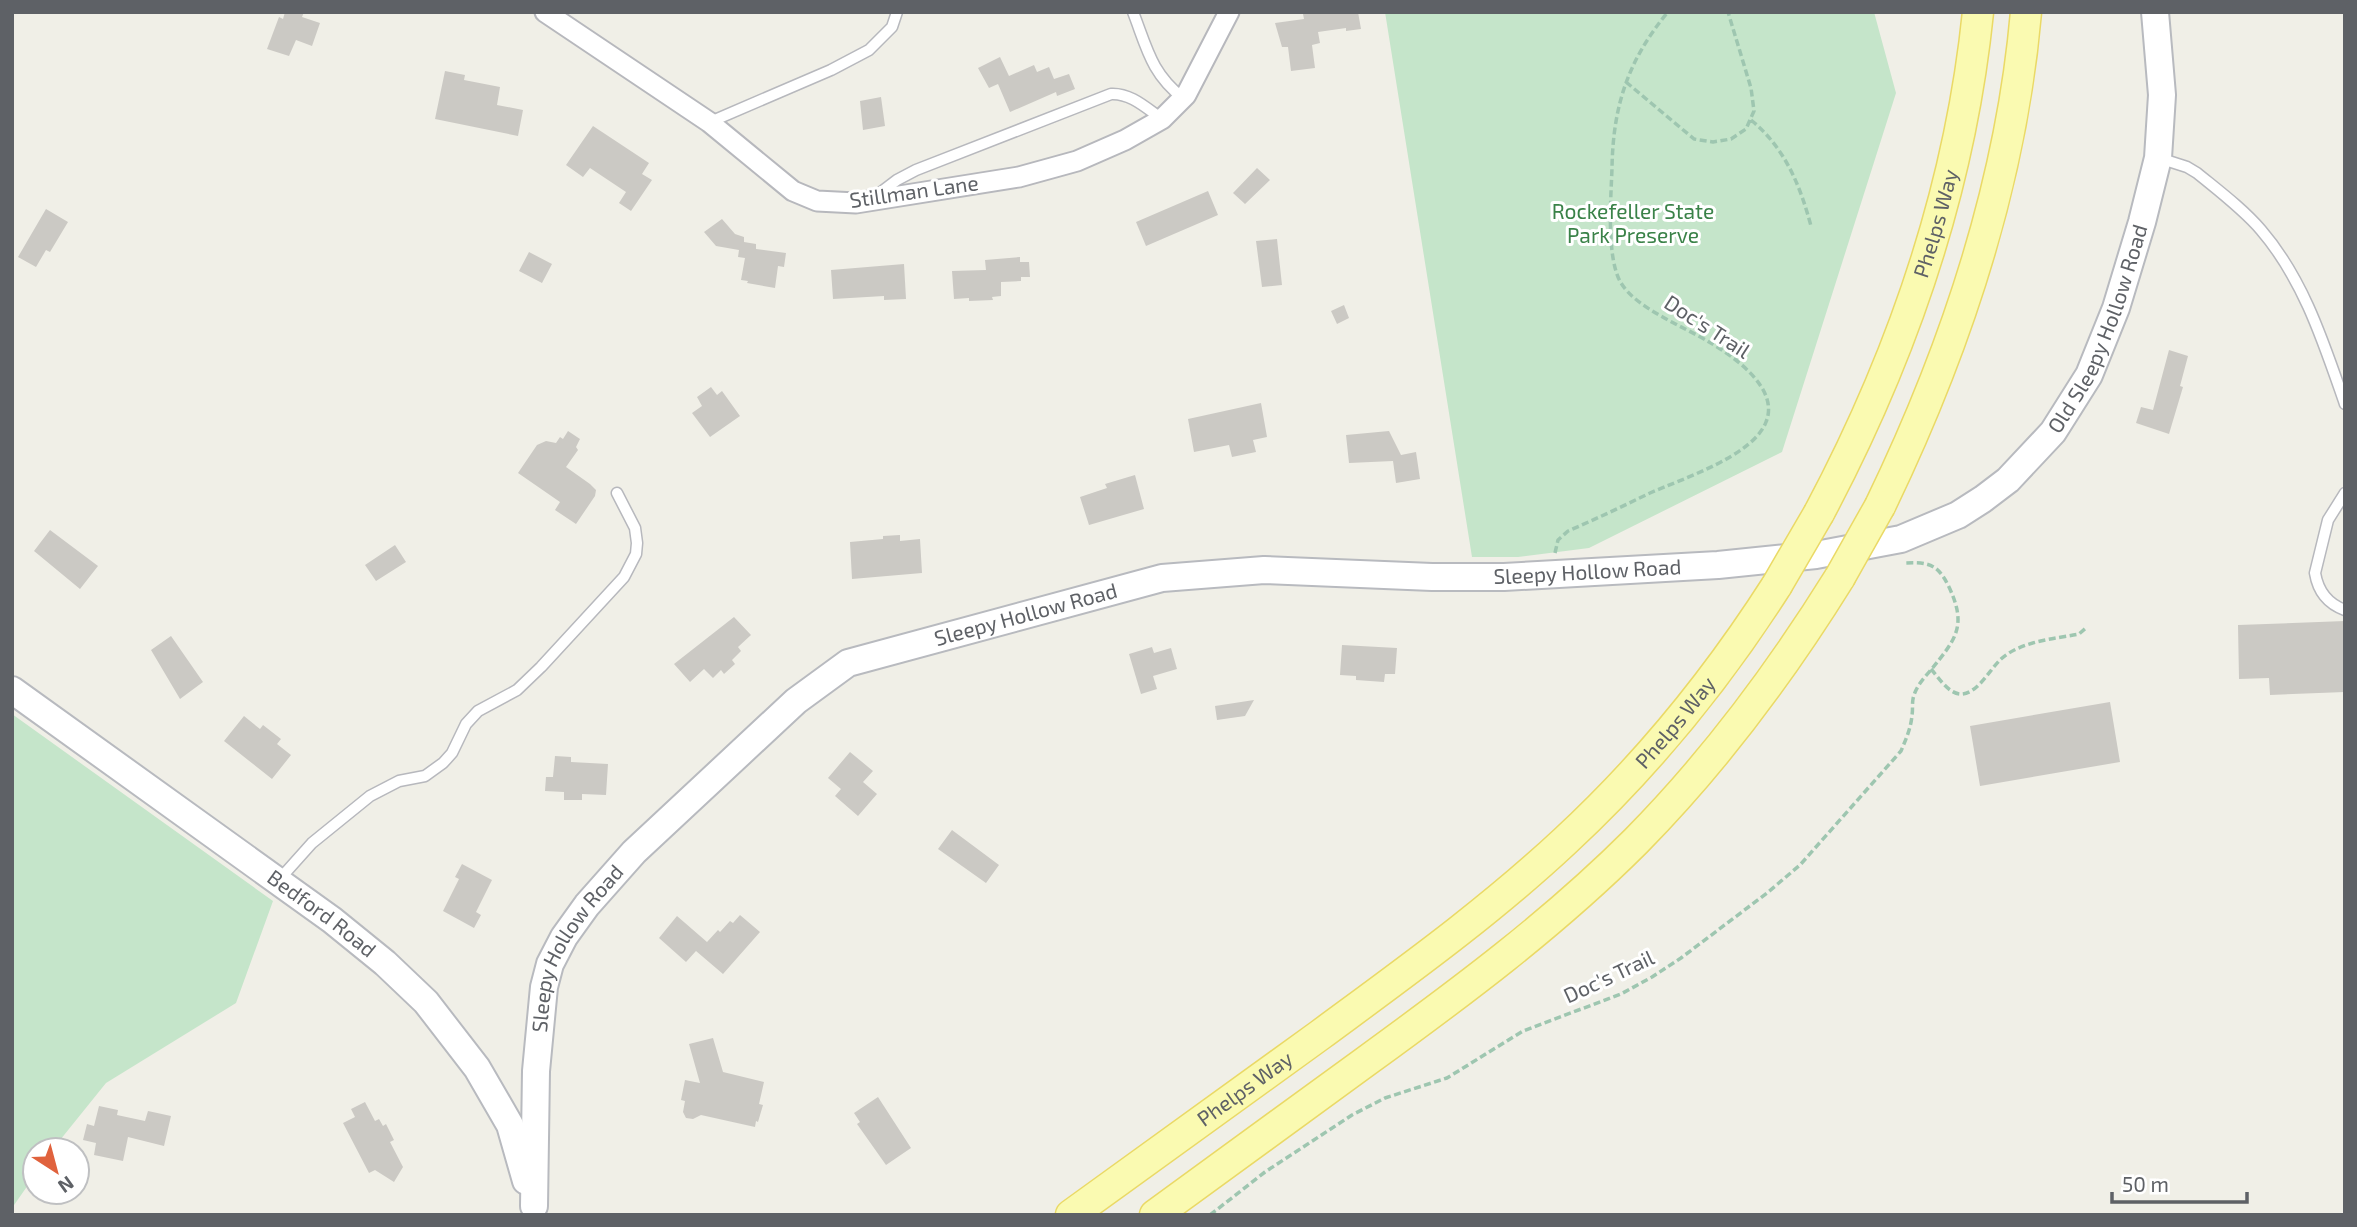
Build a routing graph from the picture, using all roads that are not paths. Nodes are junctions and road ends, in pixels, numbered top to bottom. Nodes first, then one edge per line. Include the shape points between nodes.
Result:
1 (545, 12) edge
2 (898, 12) edge
3 (1133, 12) edge
4 (1229, 12) edge
5 (1978, 12) edge
6 (2026, 12) edge
7 (2155, 12) edge
8 (1183, 98) junction
9 (1162, 119) junction
10 (709, 122) junction
11 (2158, 158) junction
12 (870, 201) junction
13 (2345, 404) edge
14 (617, 493) dead end
15 (2345, 493) edge
16 (1875, 545) joint
17 (2345, 610) edge
18 (12, 690) edge
19 (278, 881) junction
20 (535, 1210) edge
21 (1071, 1215) edge
22 (1154, 1215) edge

1 - 10 street, Stillman Lane
2 - 10 lane via 892,27 869,50
3 - 8 lane via 1154,67
4 - 8 street, Stillman Lane
5 - 21 main road, Phelps Way, bridge via 1952,166 1918,285 1876,398 1819,513 1727,660 1667,735 1531,873 1419,963
6 - 22 main road, bridge via 1995,191 1972,278 1934,384 1880,506 1793,652 1672,803 1600,876 1488,972
7 - 11 street, Old Sleepy Hollow Road via 2162,95
8 - 9 street, Stillman Lane
9 - 12 street, Stillman Lane via 1077,161 1019,177
9 - 12 lane via 1131,98 1111,94 916,170
10 - 12 street, Stillman Lane via 793,191 817,201
11 - 13 lane via 2197,173 2262,230 2310,309
11 - 16 street, Old Sleepy Hollow Road via 2143,222 2103,344 2053,432 2008,480 1958,515
14 - 19 lane via 635,528 637,543 624,577 517,690 478,711 443,764 425,776 398,781 370,796 312,843
15 - 17 lane via 2328,520 2315,573 2327,599
16 - 20 street, Sleepy Hollow Road via 1718,565 1556,576 1433,577 1264,570 1162,578 848,663 796,701 634,852 564,937 544,987 536,1071
18 - 19 street, Bedford Road
19 - 20 street, Bedford Road via 385,963 426,1002 477,1068 510,1125

